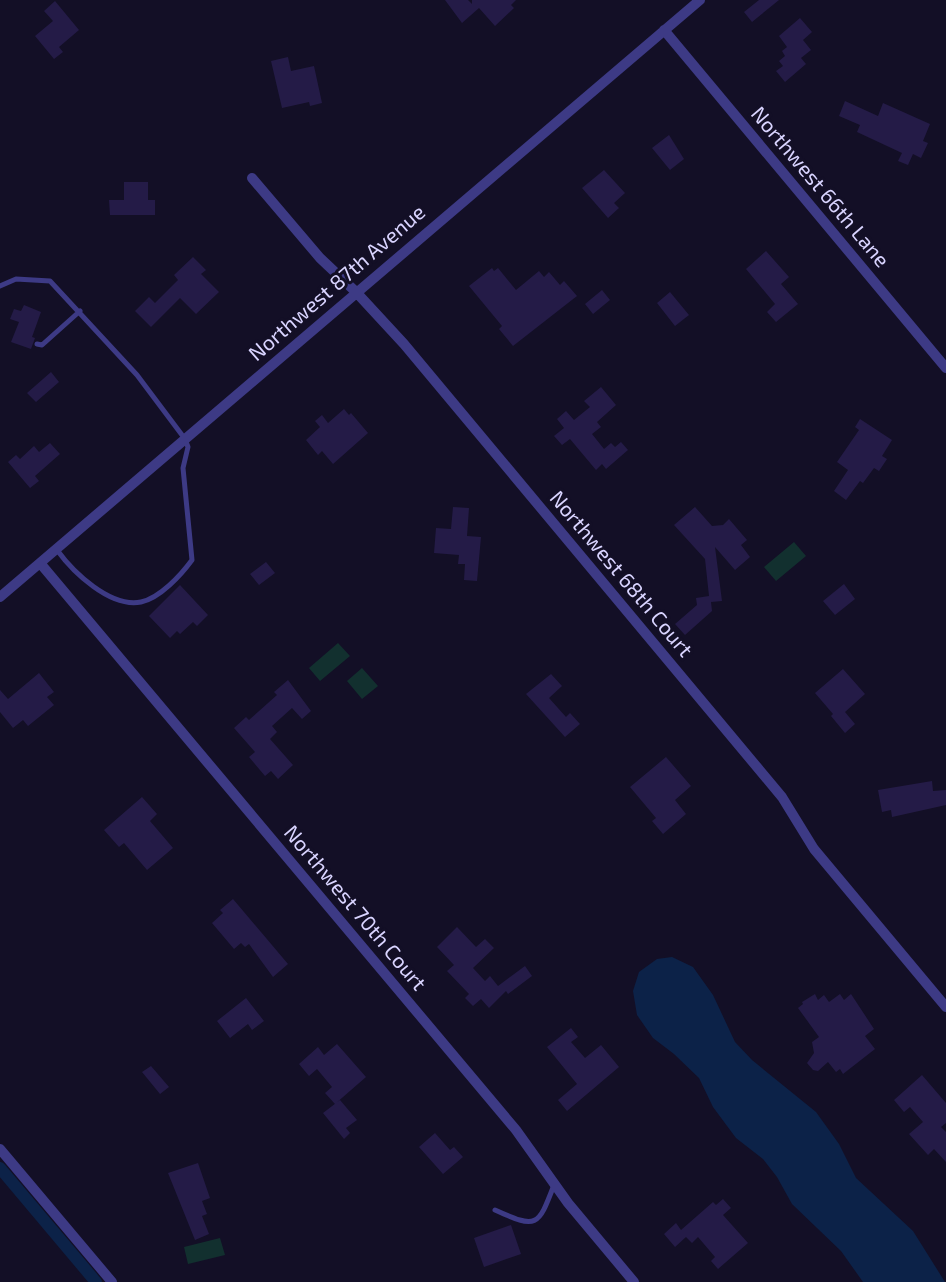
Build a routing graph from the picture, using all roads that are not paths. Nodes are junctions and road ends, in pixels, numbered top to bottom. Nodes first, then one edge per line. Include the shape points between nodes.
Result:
1 (700, 0) edge
2 (664, 30) junction
3 (252, 178) dead end
4 (0, 286) edge
5 (356, 292) junction
6 (80, 311) junction
7 (37, 344) dead end
8 (946, 368) edge
9 (185, 439) junction
10 (57, 550) junction
11 (40, 563) junction
12 (0, 597) edge
13 (946, 1007) edge
14 (0, 1149) edge
15 (554, 1185) junction
16 (495, 1210) dead end
17 (112, 1282) edge
18 (634, 1282) edge

1 - 2 street, Northwest 87th Avenue
2 - 5 street, Northwest 87th Avenue
2 - 8 street, Northwest 66th Lane
3 - 5 street, Northwest 68th Court via 320,258
4 - 6 lane via 16,279 50,281
5 - 9 street, Northwest 87th Avenue
5 - 13 street, Northwest 68th Court via 404,344 782,797 814,849
6 - 7 lane via 42,345
6 - 9 lane via 137,375
9 - 10 street, Northwest 87th Avenue
9 - 10 lane via 188,447 183,468 192,560 162,591 143,602 121,600 82,579
10 - 11 street, Northwest 87th Avenue
11 - 12 street, Northwest 87th Avenue
11 - 15 street, Northwest 70th Court via 516,1131
14 - 17 street
15 - 16 lane via 540,1218 532,1222
15 - 18 street, Northwest 70th Court

